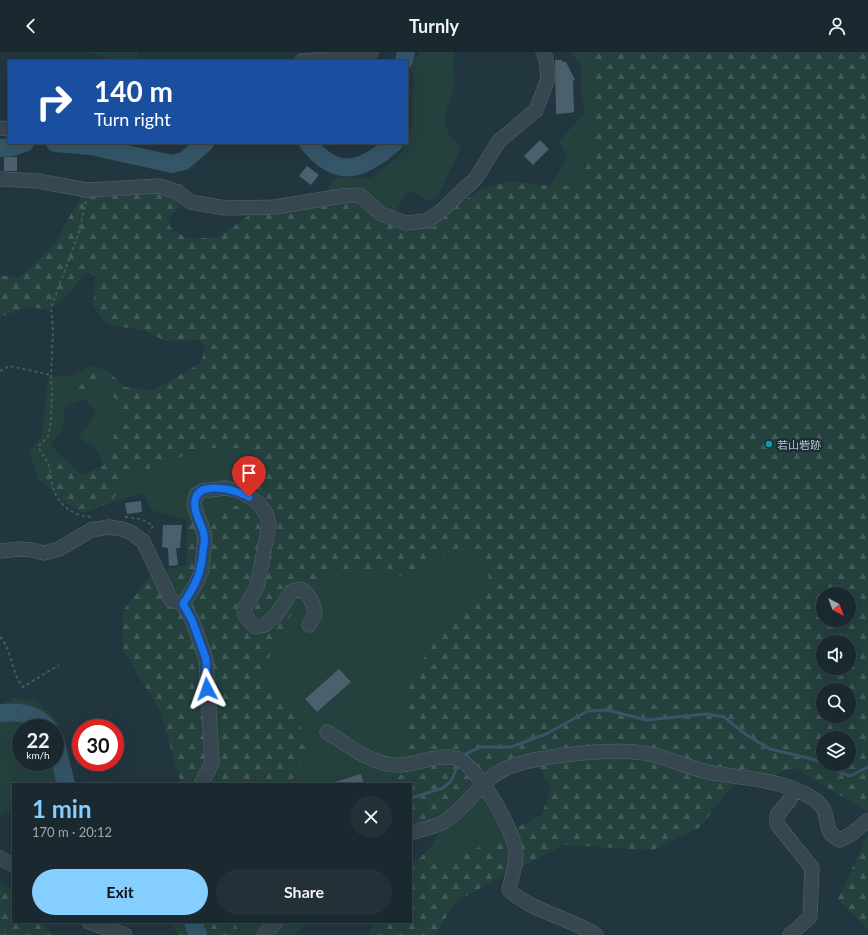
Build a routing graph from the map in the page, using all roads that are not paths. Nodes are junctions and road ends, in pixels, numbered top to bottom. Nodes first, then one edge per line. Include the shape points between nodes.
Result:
1 (371, 52) edge
2 (542, 52) edge
3 (316, 60) edge
4 (0, 178) edge
5 (0, 551) edge
6 (183, 604) junction
7 (309, 624) dead end
8 (327, 732) dead end
9 (200, 783) edge
10 (483, 785) junction
11 (794, 789) junction
12 (868, 820) edge
13 (412, 832) edge
14 (0, 858) edge
15 (12, 864) edge
16 (92, 923) edge
17 (275, 923) edge
18 (125, 935) edge
19 (264, 935) edge
20 (596, 935) edge
21 (790, 935) edge

1 - 3 street via 358,57
2 - 4 street via 546,59 548,79 536,110 500,141 476,178 439,213 426,221 406,222 381,214 360,195 275,207 225,208 190,202 178,192 160,186 87,190 38,181
5 - 6 street via 19,549 44,553 59,549 91,530 109,527 130,532 143,541 171,600
6 - 7 street via 202,570 205,536 194,505 196,495 202,491 225,488 240,491 257,502 266,513 269,524 257,587 244,609 245,616 255,627 266,625 292,591 301,589 309,594 314,607 315,614
6 - 9 street via 192,620 206,659 212,763
8 - 10 street via 380,763 401,765 421,760 461,761
10 - 11 street via 508,767 539,759 575,754 634,752 651,754 701,770
10 - 13 street via 444,822
10 - 20 street via 504,818 516,854 509,890 522,902 580,925
11 - 12 street via 821,805 827,814 832,837 840,840
11 - 21 street via 789,801 777,815 777,824 812,868 810,918
14 - 15 street
16 - 18 street
17 - 19 street

